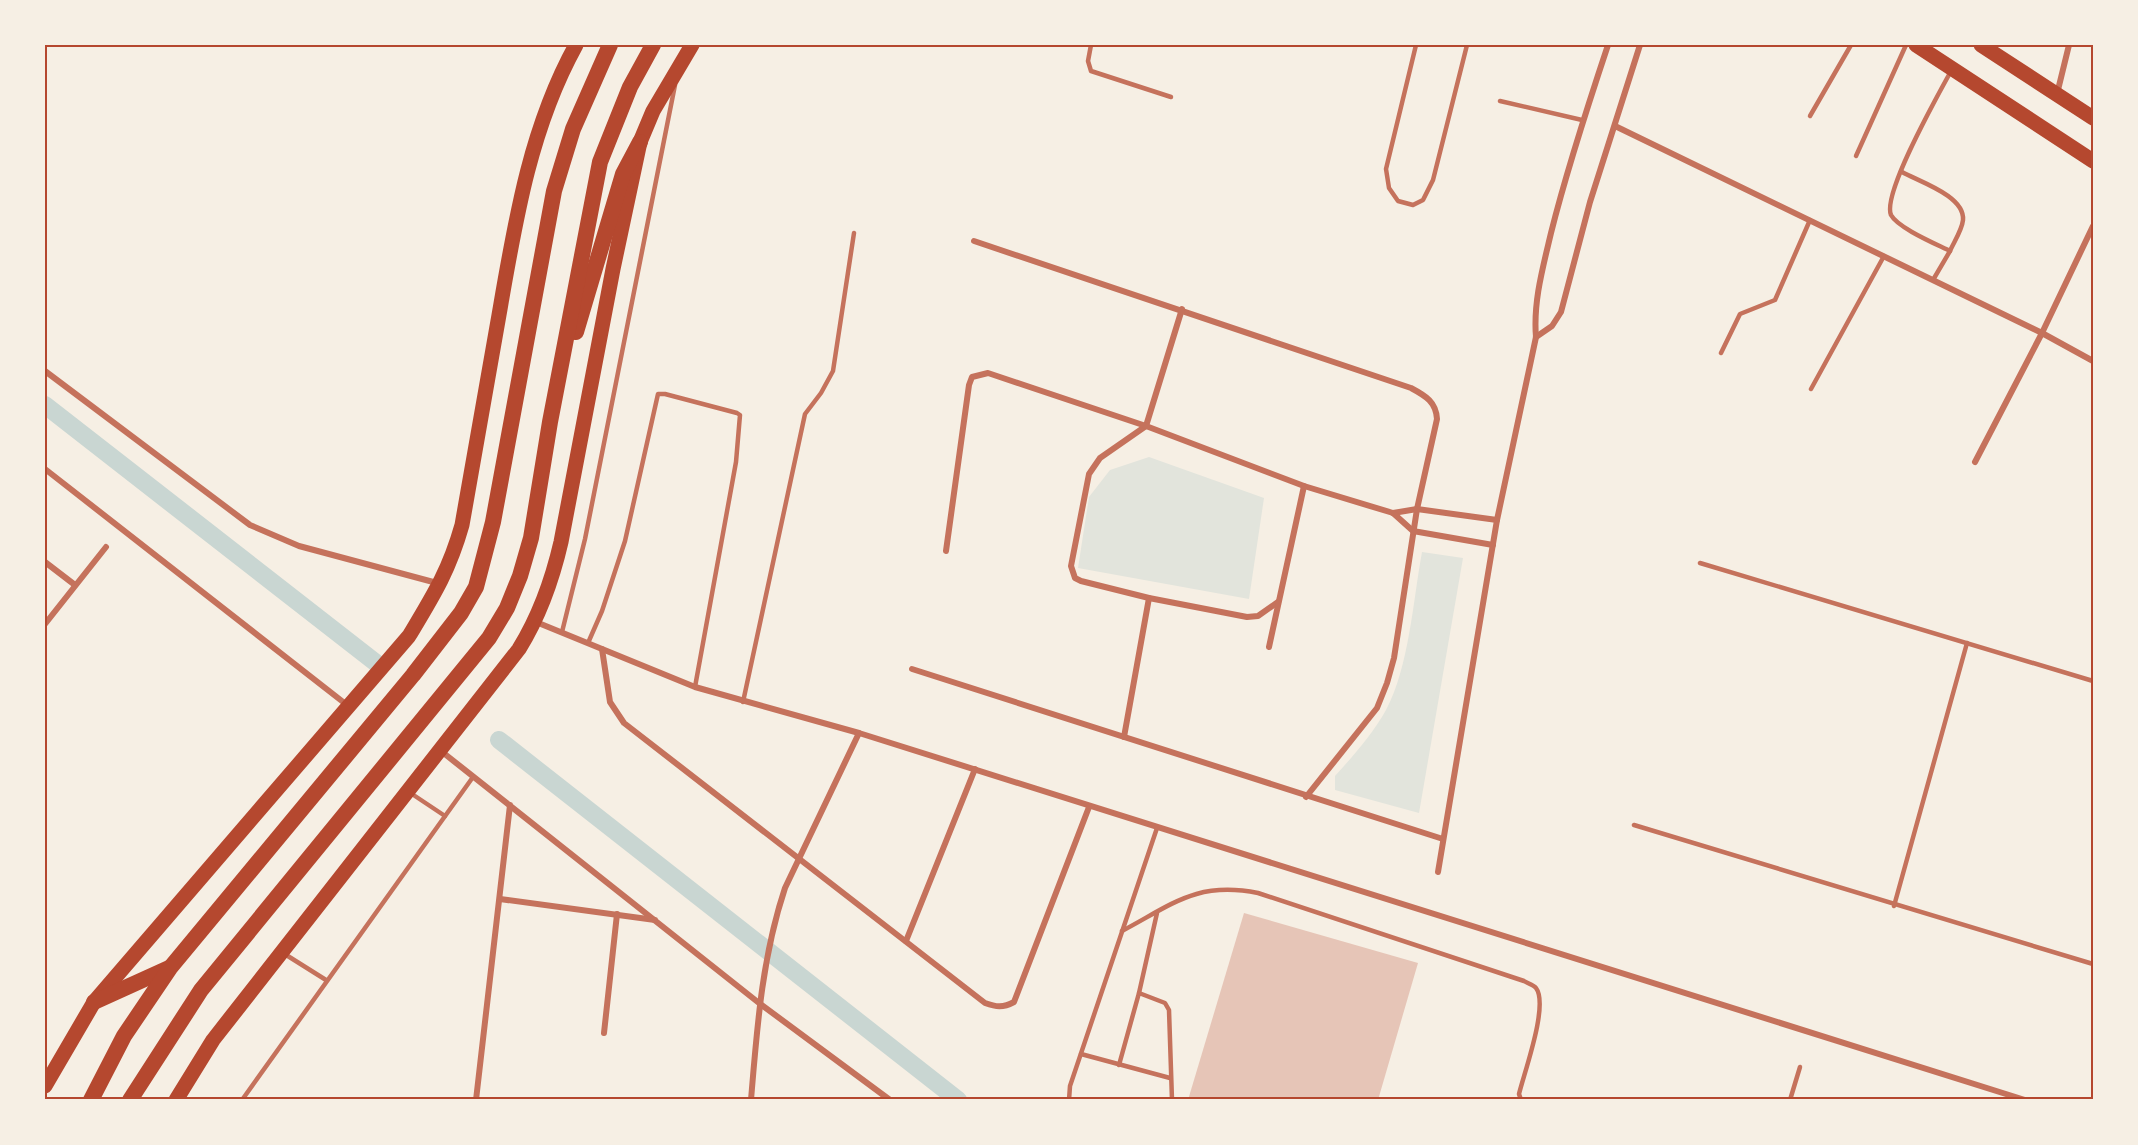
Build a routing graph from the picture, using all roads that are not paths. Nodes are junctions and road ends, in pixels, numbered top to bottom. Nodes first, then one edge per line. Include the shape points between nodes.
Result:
1 (576, 45) edge
2 (610, 45) edge
3 (653, 45) edge
4 (692, 45) edge
5 (1091, 45) edge
6 (1416, 45) edge
7 (1467, 45) edge
8 (1608, 45) edge
9 (1640, 45) edge
10 (1851, 45) edge
11 (1906, 45) edge
12 (1916, 45) edge
13 (1981, 45) edge
14 (2069, 45) edge
15 (679, 65) junction
16 (1952, 68) junction
17 (2056, 94) junction
18 (1171, 97) dead end
19 (1500, 101) dead end
20 (1810, 116) dead end
21 (2093, 118) edge
22 (1582, 120) junction
23 (1615, 126) junction
24 (640, 142) junction
25 (1857, 156) dead end
26 (2093, 161) edge
27 (1902, 172) junction
28 (1810, 220) junction
29 (2093, 226) edge
30 (854, 233) dead end
31 (974, 241) dead end
32 (1950, 251) junction
33 (1884, 256) junction
34 (1933, 280) junction
35 (1182, 309) junction
36 (2042, 333) junction
37 (1536, 337) junction
38 (1720, 353) dead end
39 (2093, 361) edge
40 (45, 371) edge
41 (1811, 389) dead end
42 (550, 422) junction
43 (1146, 426) junction
44 (1975, 462) dead end
45 (45, 469) edge
46 (1304, 486) junction
47 (1417, 509) junction
48 (1393, 513) junction
49 (1497, 520) junction
50 (1413, 531) junction
51 (1493, 545) junction
52 (106, 547) dead end
53 (946, 550) dead end
54 (45, 562) edge
55 (1700, 563) dead end
56 (440, 584) junction
57 (75, 585) junction
58 (1149, 598) junction
59 (1278, 602) junction
60 (536, 622) junction
61 (45, 624) edge
62 (562, 632) junction
63 (588, 643) junction
64 (1967, 643) junction
65 (1269, 647) dead end
66 (602, 649) junction
67 (912, 669) dead end
68 (2093, 681) edge
69 (695, 687) junction
70 (743, 702) junction
71 (350, 708) junction
72 (859, 733) junction
73 (1124, 737) junction
74 (439, 749) junction
75 (975, 769) junction
76 (473, 777) junction
77 (407, 790) junction
78 (1306, 797) junction
79 (510, 805) junction
80 (1089, 807) junction
81 (445, 816) junction
82 (1634, 825) dead end
83 (1157, 828) junction
84 (1443, 839) junction
85 (800, 861) junction
86 (1438, 872) dead end
87 (500, 899) junction
88 (1894, 906) junction
89 (1157, 913) junction
90 (617, 914) junction
91 (656, 920) junction
92 (1122, 932) junction
93 (906, 941) junction
94 (281, 952) junction
95 (2093, 964) edge
96 (170, 968) junction
97 (326, 981) junction
98 (1139, 993) junction
99 (94, 1002) junction
100 (759, 1003) junction
101 (604, 1033) dead end
102 (1081, 1054) junction
103 (1119, 1065) junction
104 (1800, 1066) dead end
105 (1170, 1078) junction
106 (45, 1086) edge
107 (91, 1100) edge
108 (130, 1100) edge
109 (176, 1100) edge
110 (242, 1100) edge
111 (476, 1100) edge
112 (751, 1100) edge
113 (890, 1100) edge
114 (1070, 1100) edge
115 (1172, 1100) edge
116 (1521, 1100) edge
117 (1790, 1100) edge
118 (2025, 1100) edge

1 - 56 main road via 544,116 520,200 462,525 452,561
2 - 96 highway via 573,129 554,191 493,522 476,587 427,657
3 - 42 highway via 630,87 600,162
4 - 15 main road
5 - 18 lane via 1091,71
6 - 7 lane via 1386,169 1392,195 1413,205 1423,200 1433,180
8 - 22 street
9 - 23 street
10 - 20 lane
11 - 25 lane
12 - 16 main road
13 - 17 main road
14 - 17 street
15 - 24 main road
15 - 62 lane via 588,528
16 - 26 main road
16 - 27 lane
17 - 21 main road
19 - 22 lane
22 - 37 street via 1541,278
23 - 28 street
23 - 37 street via 1561,312 1552,326
24 - 42 highway via 623,174
24 - 60 main road via 554,575
27 - 32 lane via 1891,193 1892,216
27 - 32 lane via 1954,200 1962,210 1963,222
28 - 33 street
28 - 38 lane via 1775,300 1740,314
29 - 36 street
30 - 70 lane via 832,372 805,414
31 - 35 street
32 - 34 lane
33 - 34 street
33 - 41 lane
34 - 36 street
35 - 43 street
35 - 47 street via 1411,388 1430,400 1437,408 1437,419
36 - 39 street
36 - 44 street
37 - 49 street
40 - 56 street via 250,525 299,546
42 - 108 highway via 531,538 507,608 489,638 201,990
43 - 46 street
43 - 53 street via 998,375 972,377
43 - 58 street via 1100,458 1089,474 1071,566 1080,581
45 - 71 street
46 - 48 street
46 - 59 street
47 - 48 street
47 - 49 street
47 - 50 street
48 - 50 street
49 - 51 street
50 - 51 street
50 - 78 street via 1394,658 1377,708
51 - 84 street
52 - 57 street
54 - 57 street
55 - 64 lane
56 - 71 main road via 409,636
57 - 61 street
58 - 59 street via 1247,617 1258,616
58 - 73 street
59 - 65 street
60 - 62 street
60 - 74 main road
62 - 63 street
63 - 66 street
63 - 69 lane via 625,541 658,394 737,413 741,424 736,462
64 - 68 lane
64 - 88 lane
66 - 69 street
66 - 85 street via 610,702 624,723
67 - 73 street
69 - 70 street
70 - 72 street
71 - 99 main road
72 - 75 street
72 - 85 street
73 - 78 street
74 - 76 street
74 - 77 main road
75 - 80 street
75 - 93 street
76 - 79 street
76 - 81 lane
77 - 81 lane
77 - 94 main road
78 - 84 street
79 - 87 street
79 - 91 street
80 - 83 street
80 - 93 street via 1014,1002 1004,1007 985,1003
81 - 97 lane
82 - 88 lane
83 - 92 lane
83 - 118 street
84 - 86 street
85 - 93 street
85 - 100 street via 785,888 770,940
87 - 90 street
87 - 111 street
88 - 95 lane
89 - 92 lane
89 - 98 lane
89 - 116 lane via 1198,891 1239,889 1524,981 1536,988 1540,1006 1519,1094
90 - 91 street
90 - 101 street
91 - 100 street
92 - 102 lane
94 - 97 lane
94 - 109 main road via 213,1040
96 - 99 highway
96 - 107 highway via 124,1036
97 - 110 lane
98 - 103 lane
98 - 105 lane via 1165,1003 1169,1010
99 - 106 main road
100 - 112 street
100 - 113 street
102 - 103 lane
102 - 114 lane via 1070,1086
103 - 105 lane
104 - 117 lane
105 - 115 lane

